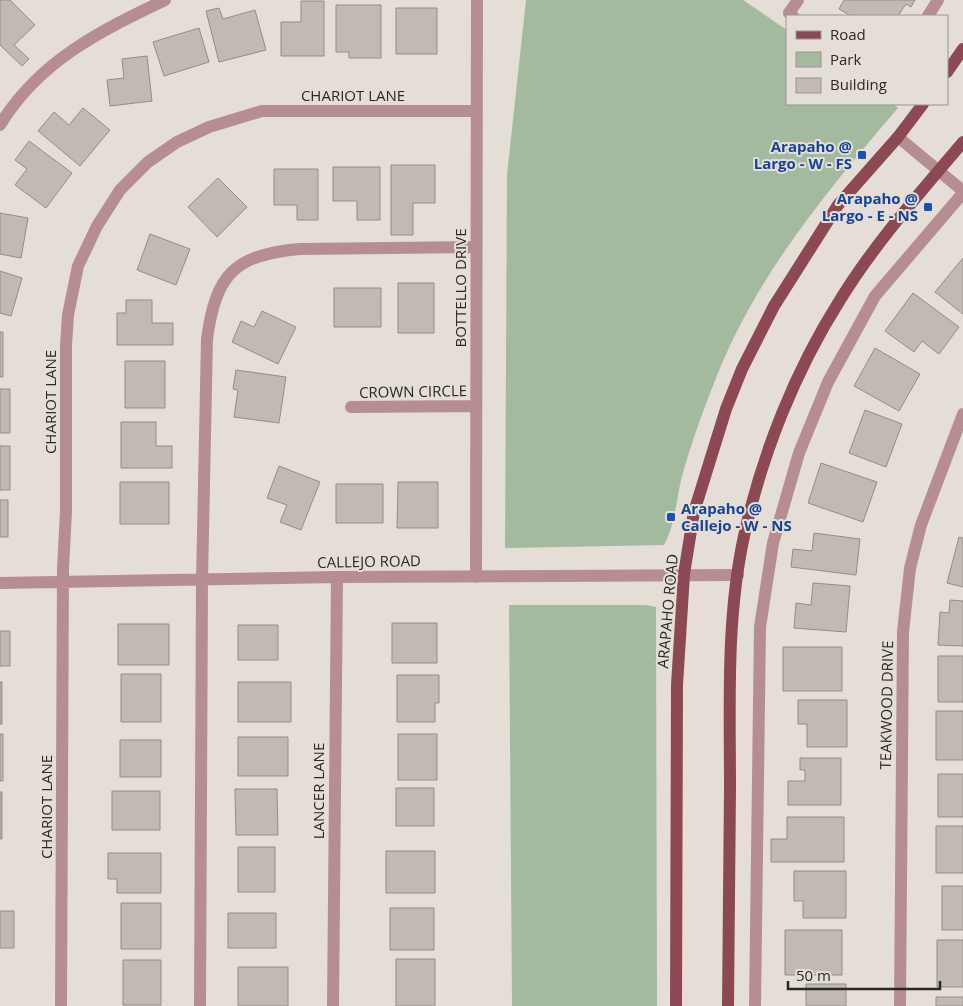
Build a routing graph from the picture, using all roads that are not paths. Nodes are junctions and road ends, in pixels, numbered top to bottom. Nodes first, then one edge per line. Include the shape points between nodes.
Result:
1 (165, 0) edge
2 (476, 0) edge
3 (798, 0) edge
4 (938, 0) edge
5 (791, 15) edge
6 (929, 15) edge
7 (963, 49) edge
8 (948, 71) edge
9 (922, 105) edge
10 (477, 112) junction
11 (0, 125) edge
12 (898, 137) junction
13 (963, 142) edge
14 (939, 170) junction
15 (963, 192) edge
16 (476, 247) junction
17 (476, 406) junction
18 (351, 407) dead end
19 (963, 414) edge
20 (684, 574) junction
21 (738, 575) junction
22 (337, 577) junction
23 (476, 577) junction
24 (202, 581) junction
25 (63, 582) junction
26 (0, 583) edge
27 (61, 1006) edge
28 (200, 1006) edge
29 (332, 1006) edge
30 (676, 1006) edge
31 (728, 1006) edge
32 (756, 1006) edge
33 (900, 1006) edge

1 - 11 street via 69,51 37,79 11,107
2 - 10 street, BOTTELLO DRIVE
3 - 5 street via 788,13
4 - 6 street
7 - 8 main road
9 - 12 main road, ARAPAHO ROAD
10 - 16 street, BOTTELLO DRIVE
10 - 25 street, CHARIOT LANE via 262,112 209,127 177,142 148,162 120,190 97,226 78,266 68,315
12 - 14 street
12 - 20 main road, ARAPAHO ROAD via 838,205 774,306 742,369 694,512
13 - 14 main road
14 - 15 street
14 - 21 main road via 858,272 839,300 802,370 751,506
15 - 32 street via 875,296 828,382 799,453 773,543 760,627
16 - 17 street, BOTTELLO DRIVE
16 - 24 street via 278,251 259,255 229,273 210,318 207,340
17 - 18 street, CROWN CIRCLE
17 - 23 street, BOTTELLO DRIVE
19 - 33 street, TEAKWOOD DRIVE via 921,525 910,568 903,632
20 - 21 street, CALLEJO ROAD
20 - 23 street, CALLEJO ROAD
20 - 30 main road, ARAPAHO ROAD via 677,685
21 - 31 main road via 730,680
22 - 23 street, CALLEJO ROAD
22 - 24 street, CALLEJO ROAD
22 - 29 street, LANCER LANE
24 - 25 street, CALLEJO ROAD
24 - 28 street
25 - 26 street, CALLEJO ROAD
25 - 27 street, CHARIOT LANE

